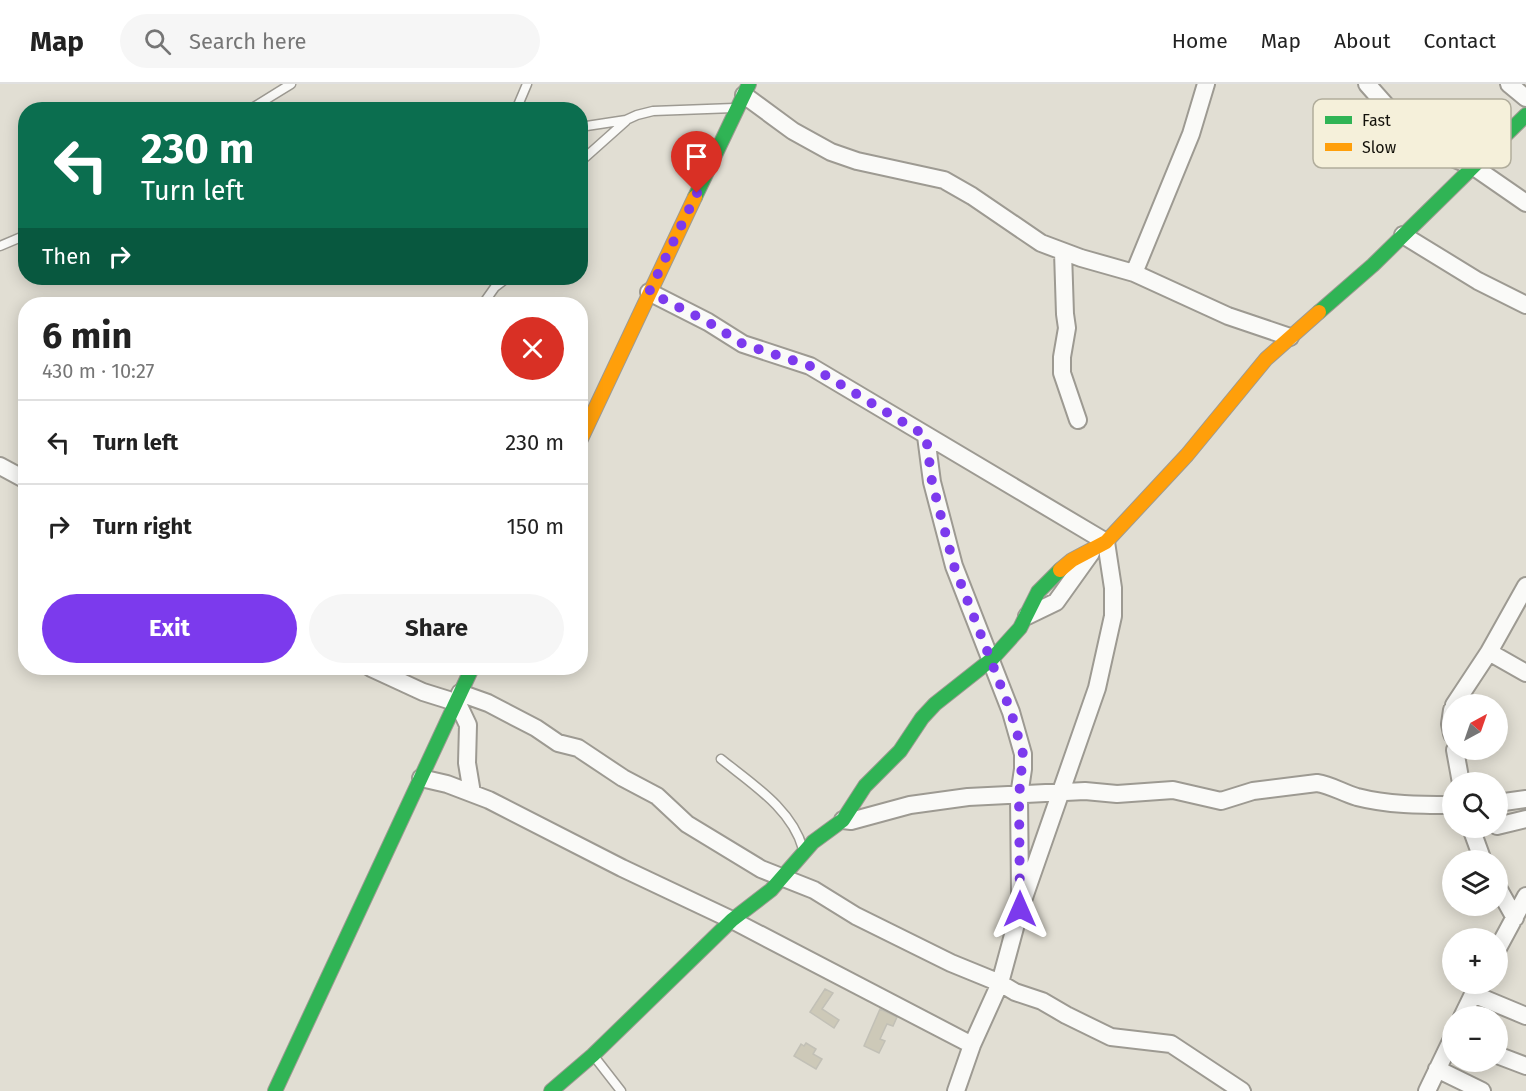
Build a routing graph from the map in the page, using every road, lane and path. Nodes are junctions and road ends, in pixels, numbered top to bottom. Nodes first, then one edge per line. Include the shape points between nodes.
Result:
1 (291, 84) edge
2 (527, 84) edge
3 (1206, 84) edge
4 (1367, 84) edge
5 (1509, 84) edge
6 (743, 96) edge
7 (1526, 98) edge
8 (1380, 99) edge
9 (262, 102) edge
10 (519, 102) edge
11 (1526, 115) edge
12 (627, 120) junction
13 (588, 126) edge
14 (1511, 130) edge
15 (588, 155) edge
16 (1473, 168) edge
17 (1475, 168) edge
18 (1526, 203) edge
19 (1402, 235) junction
20 (18, 239) edge
21 (0, 246) edge
22 (1064, 252) junction
23 (1134, 273) junction
24 (498, 285) edge
25 (649, 292) junction
26 (488, 297) edge
27 (1526, 305) edge
28 (1290, 337) junction
29 (1078, 420) dead end
30 (588, 424) edge
31 (926, 436) junction
32 (0, 466) edge
33 (18, 476) edge
34 (1100, 545) junction
35 (1526, 586) edge
36 (1027, 616) joint
37 (1489, 652) junction
38 (992, 659) junction
39 (1526, 673) edge
40 (386, 675) edge
41 (469, 675) edge
42 (1461, 694) edge
43 (458, 698) junction
44 (721, 759) dead end
45 (421, 778) junction
46 (472, 793) junction
47 (1060, 794) junction
48 (1019, 796) junction
49 (1526, 799) edge
50 (1508, 801) edge
51 (1442, 805) edge
52 (1526, 819) edge
53 (843, 820) junction
54 (1508, 823) edge
55 (804, 852) junction
56 (783, 879) junction
57 (1526, 896) edge
58 (1508, 906) edge
59 (1020, 909) junction
60 (1515, 918) junction
61 (732, 920) junction
62 (1508, 930) edge
63 (1000, 983) junction
64 (1485, 994) edge
65 (1526, 1016) edge
66 (972, 1044) junction
67 (593, 1055) junction
68 (1508, 1059) edge
69 (1442, 1060) edge
70 (1526, 1066) edge
71 (1437, 1070) junction
72 (275, 1091) edge
73 (550, 1091) edge
74 (621, 1091) edge
75 (956, 1091) edge
76 (1242, 1091) edge
77 (1427, 1091) edge
78 (1482, 1091) edge

1 - 9 lane
2 - 10 lane
3 - 23 street via 1187,144
4 - 8 street
5 - 7 street
6 - 12 lane via 653,111
6 - 22 street via 831,152 944,180 1033,238
6 - 25 street
11 - 14 street
12 - 13 lane
12 - 15 lane
16 - 19 street
17 - 18 street
19 - 27 street
19 - 28 street
20 - 21 lane
22 - 23 street
22 - 29 street via 1067,328 1062,373
23 - 28 street via 1228,316
24 - 26 lane
25 - 30 street
25 - 31 street via 743,344 810,366
28 - 34 street via 1266,359 1187,455
31 - 34 street
31 - 38 street via 932,482 954,566
32 - 33 street
34 - 36 street via 1056,602
34 - 47 street via 1113,600 1110,634 1092,705
35 - 37 street
36 - 38 street
37 - 39 street
37 - 42 street
38 - 48 street via 1023,754
38 - 53 street via 922,718 900,751 865,786
40 - 43 street via 423,692
41 - 43 street
43 - 45 street
43 - 46 street via 468,725 467,763
43 - 56 street via 488,703 558,743 578,748 657,796 687,824
44 - 55 lane via 786,814 800,836
45 - 46 street
45 - 72 street
46 - 61 street
47 - 48 street
47 - 51 street via 1173,790 1221,801 1253,791 1317,783 1396,804
47 - 59 street
48 - 53 street via 930,801
48 - 59 street
49 - 50 street
52 - 54 street
53 - 55 street
55 - 56 street
56 - 61 street
56 - 63 street via 814,890 856,916
57 - 60 street
58 - 60 street
59 - 63 street
60 - 62 street
61 - 66 street
61 - 67 street
63 - 66 street
63 - 76 street via 1111,1037 1171,1044
64 - 65 street
66 - 75 street
67 - 73 street
67 - 74 lane
68 - 70 street
69 - 71 street
71 - 77 street
71 - 78 street

